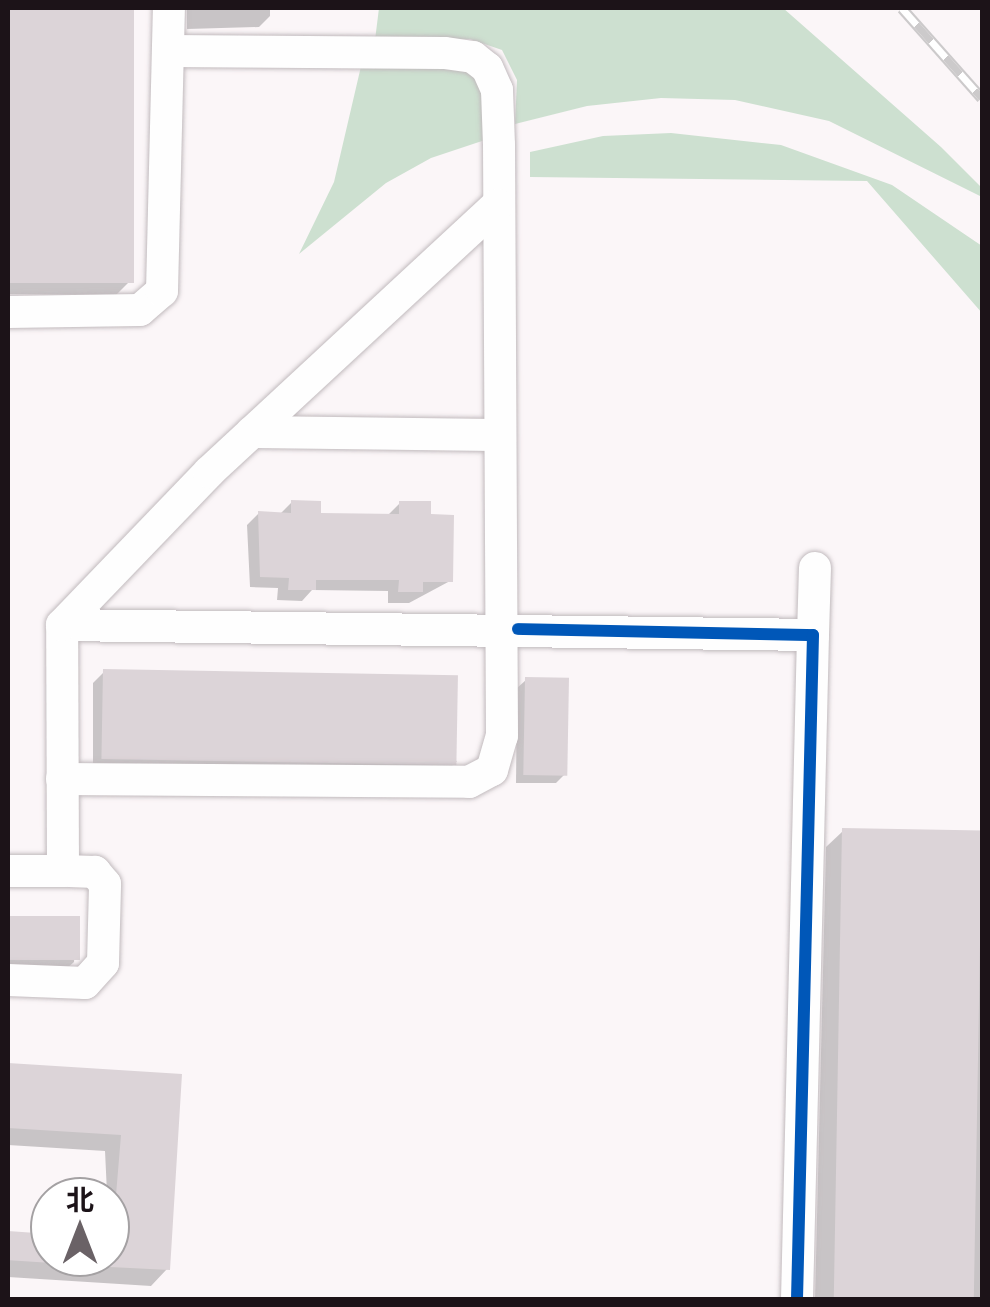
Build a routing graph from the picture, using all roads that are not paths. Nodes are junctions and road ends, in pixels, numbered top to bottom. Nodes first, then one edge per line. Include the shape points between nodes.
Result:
1 (169, 8) edge
2 (169, 51) junction
3 (498, 204) junction
4 (8, 312) edge
5 (252, 432) junction
6 (498, 435) junction
7 (814, 568) dead end
8 (62, 624) junction
9 (510, 629) junction
10 (813, 635) junction
11 (62, 779) junction
12 (8, 871) edge
13 (63, 871) junction
14 (8, 980) edge
15 (797, 1300) edge

1 - 2 street
2 - 3 street via 473,56 498,90
2 - 4 street via 162,291 140,310
3 - 5 street
3 - 6 street
5 - 6 street
5 - 8 street
6 - 9 street
7 - 10 street
8 - 9 street
8 - 11 street
9 - 10 street
9 - 11 street via 502,736 492,770 469,782
10 - 15 street
11 - 13 street
12 - 13 street
13 - 14 street via 95,872 104,884 103,964 85,982

